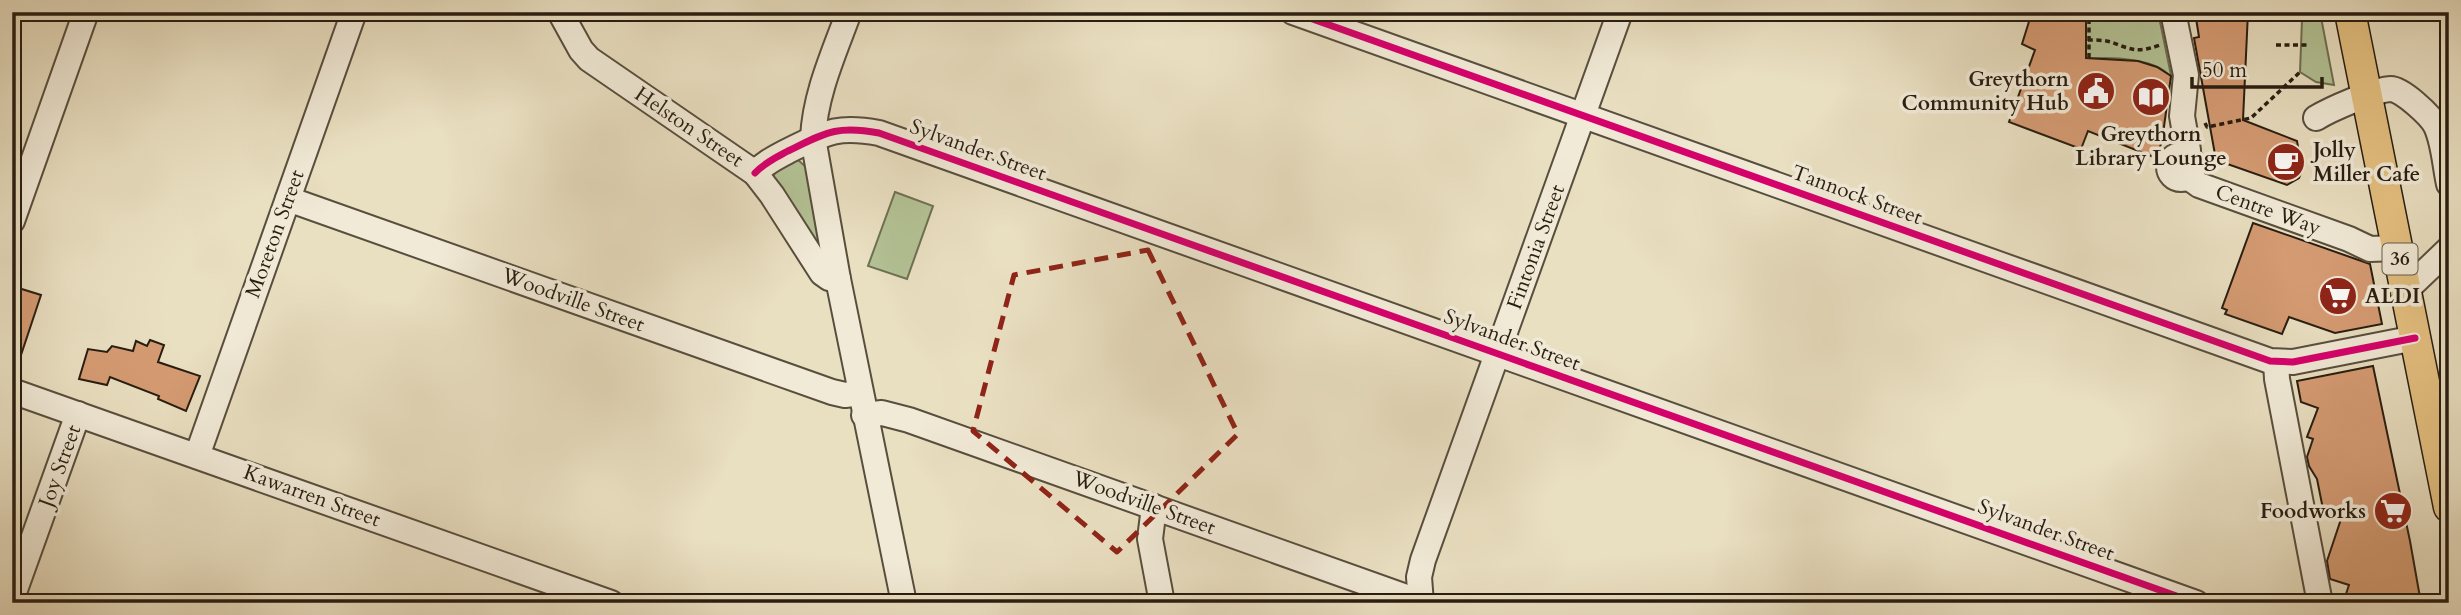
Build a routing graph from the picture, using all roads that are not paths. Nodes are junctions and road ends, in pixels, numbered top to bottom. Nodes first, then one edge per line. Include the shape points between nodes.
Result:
1 (86, 12) edge
2 (354, 12) edge
3 (560, 12) edge
4 (849, 12) edge
5 (1293, 12) edge
6 (1620, 12) edge
7 (2173, 12) edge
8 (2350, 12) edge
9 (2367, 96) junction
10 (1583, 116) junction
11 (2316, 118) dead end
12 (813, 138) junction
13 (755, 173) junction
14 (2449, 184) edge
15 (288, 199) junction
16 (12, 221) edge
17 (2395, 237) junction
18 (2449, 249) edge
19 (838, 279) junction
20 (2406, 290) junction
21 (2415, 338) junction
22 (1498, 354) junction
23 (2276, 362) junction
24 (12, 391) edge
25 (862, 404) junction
26 (78, 414) junction
27 (2443, 452) edge
28 (197, 456) junction
29 (2449, 506) edge
30 (1154, 507) junction
31 (12, 598) edge
32 (1421, 602) edge
33 (611, 603) edge
34 (904, 603) edge
35 (1162, 603) edge
36 (2196, 603) edge
37 (2320, 603) edge

1 - 16 street
2 - 15 street, Moreton Street
3 - 13 street, Helston Street via 589,59
4 - 12 street via 817,106
5 - 10 street, Tannock Street
6 - 10 street, Fintonia Street
7 - 17 street, Centre Way via 2186,75 2183,126 2188,167 2207,188 2349,239
8 - 9 main road, 36
9 - 11 street
9 - 14 street via 2394,89 2428,115 2438,133
9 - 17 main road, 36
10 - 22 street, Fintonia Street
10 - 23 street, Tannock Street
12 - 13 street, Sylvander Street
12 - 19 street
12 - 22 street, Sylvander Street via 839,130 879,133
13 - 19 street, Helston Street via 822,273
15 - 25 street, Woodville Street
15 - 28 street, Moreton Street
17 - 20 main road, 36
18 - 20 street
19 - 25 street
20 - 21 main road, 36
21 - 23 street, Tannock Street
21 - 27 main road, 36
22 - 32 street, Fintonia Street via 1421,569
22 - 36 street, Sylvander Street
23 - 37 street
24 - 26 street, Kawarren Street
25 - 30 street, Woodville Street
25 - 34 street
26 - 28 street, Kawarren Street
26 - 31 street, Joy Street
27 - 29 main road, 36
28 - 33 street, Kawarren Street
30 - 32 street, Woodville Street
30 - 35 street via 1150,539

